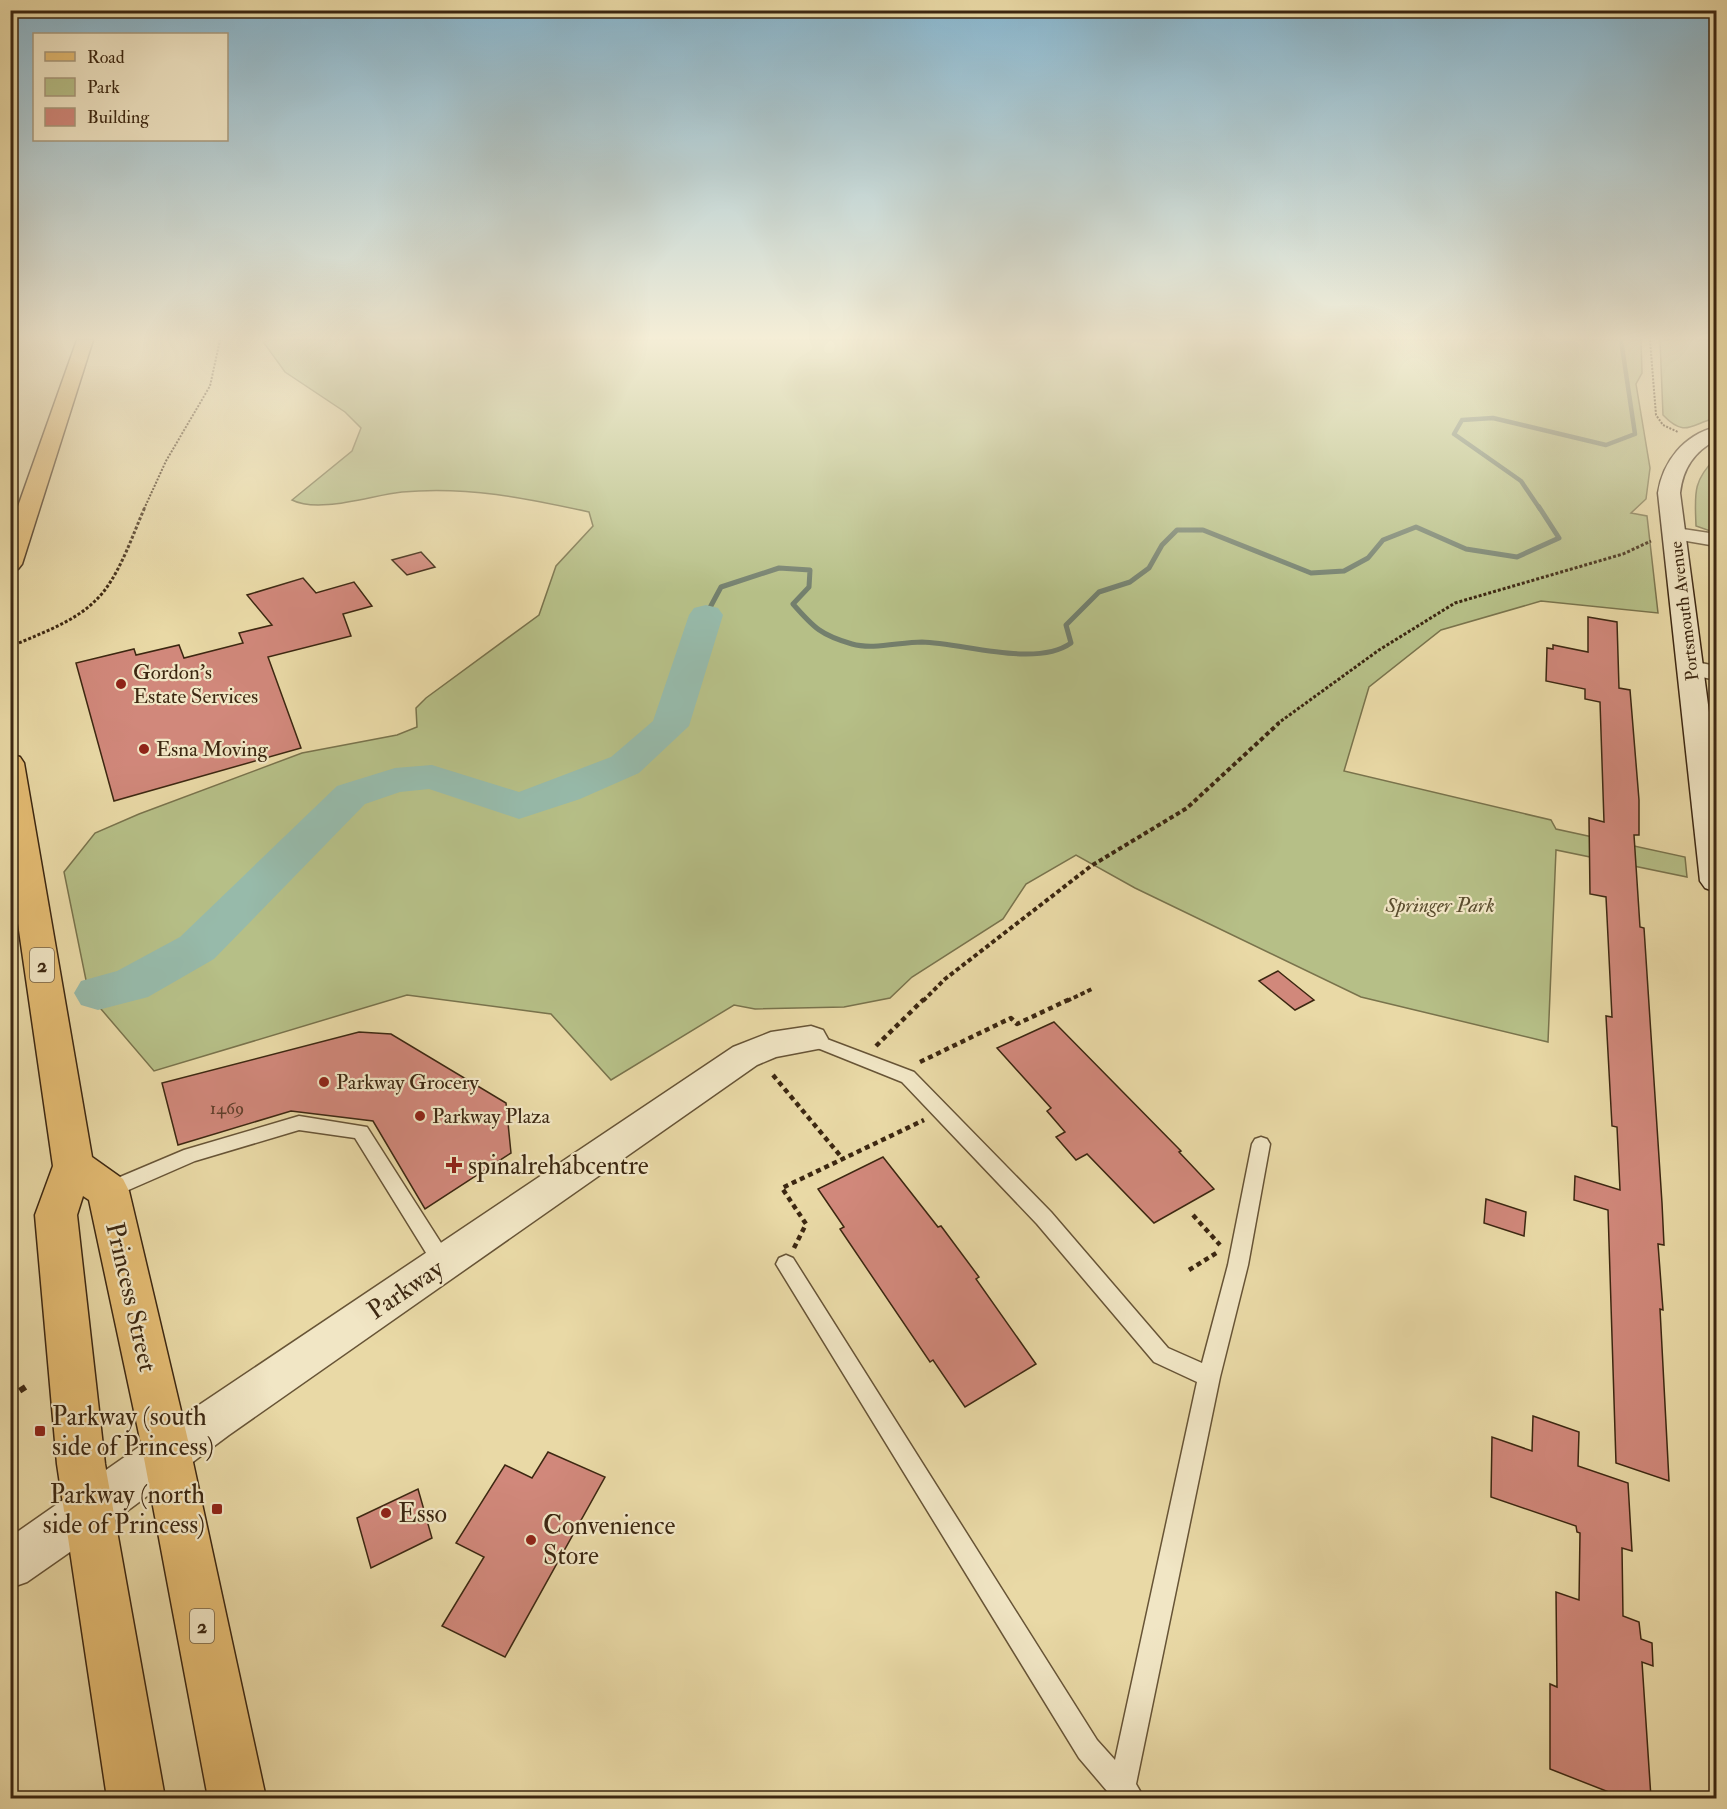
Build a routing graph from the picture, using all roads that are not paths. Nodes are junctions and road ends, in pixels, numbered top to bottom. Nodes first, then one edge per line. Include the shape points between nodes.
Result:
1 (56, 424) edge
2 (1716, 433) edge
3 (1667, 535) junction
4 (1716, 540) edge
5 (10, 564) edge
6 (1704, 671) edge
7 (10, 763) edge
8 (15, 823) edge
9 (1716, 881) edge
10 (811, 1039) joint
11 (1261, 1144) dead end
12 (91, 1179) junction
13 (443, 1263) junction
14 (786, 1264) road end
15 (1209, 1377) junction
16 (167, 1453) junction
17 (87, 1513) junction
18 (10, 1565) edge
19 (1127, 1794) edge
20 (136, 1798) edge
21 (237, 1798) edge

1 - 5 main road
2 - 3 main road, Portsmouth Avenue via 1691,448 1673,471
3 - 4 street
3 - 6 main road, Portsmouth Avenue
6 - 9 main road, Portsmouth Avenue
7 - 8 main road, Princess Street / 2
8 - 12 main road, Princess Street / 2
10 - 13 street, Parkway via 771,1045 745,1056
10 - 15 lane via 908,1077 1044,1218 1161,1354
11 - 15 lane via 1238,1265
12 - 13 lane via 299,1123 361,1132
12 - 16 main road, Princess Street / 2
12 - 17 main road, Princess Street / 2 via 56,1215
13 - 16 street, Parkway
14 - 19 lane via 1088,1749
15 - 19 lane
16 - 17 street, Parkway
16 - 21 main road, Princess Street / 2
17 - 18 street, Parkway
17 - 20 main road, Princess Street / 2

